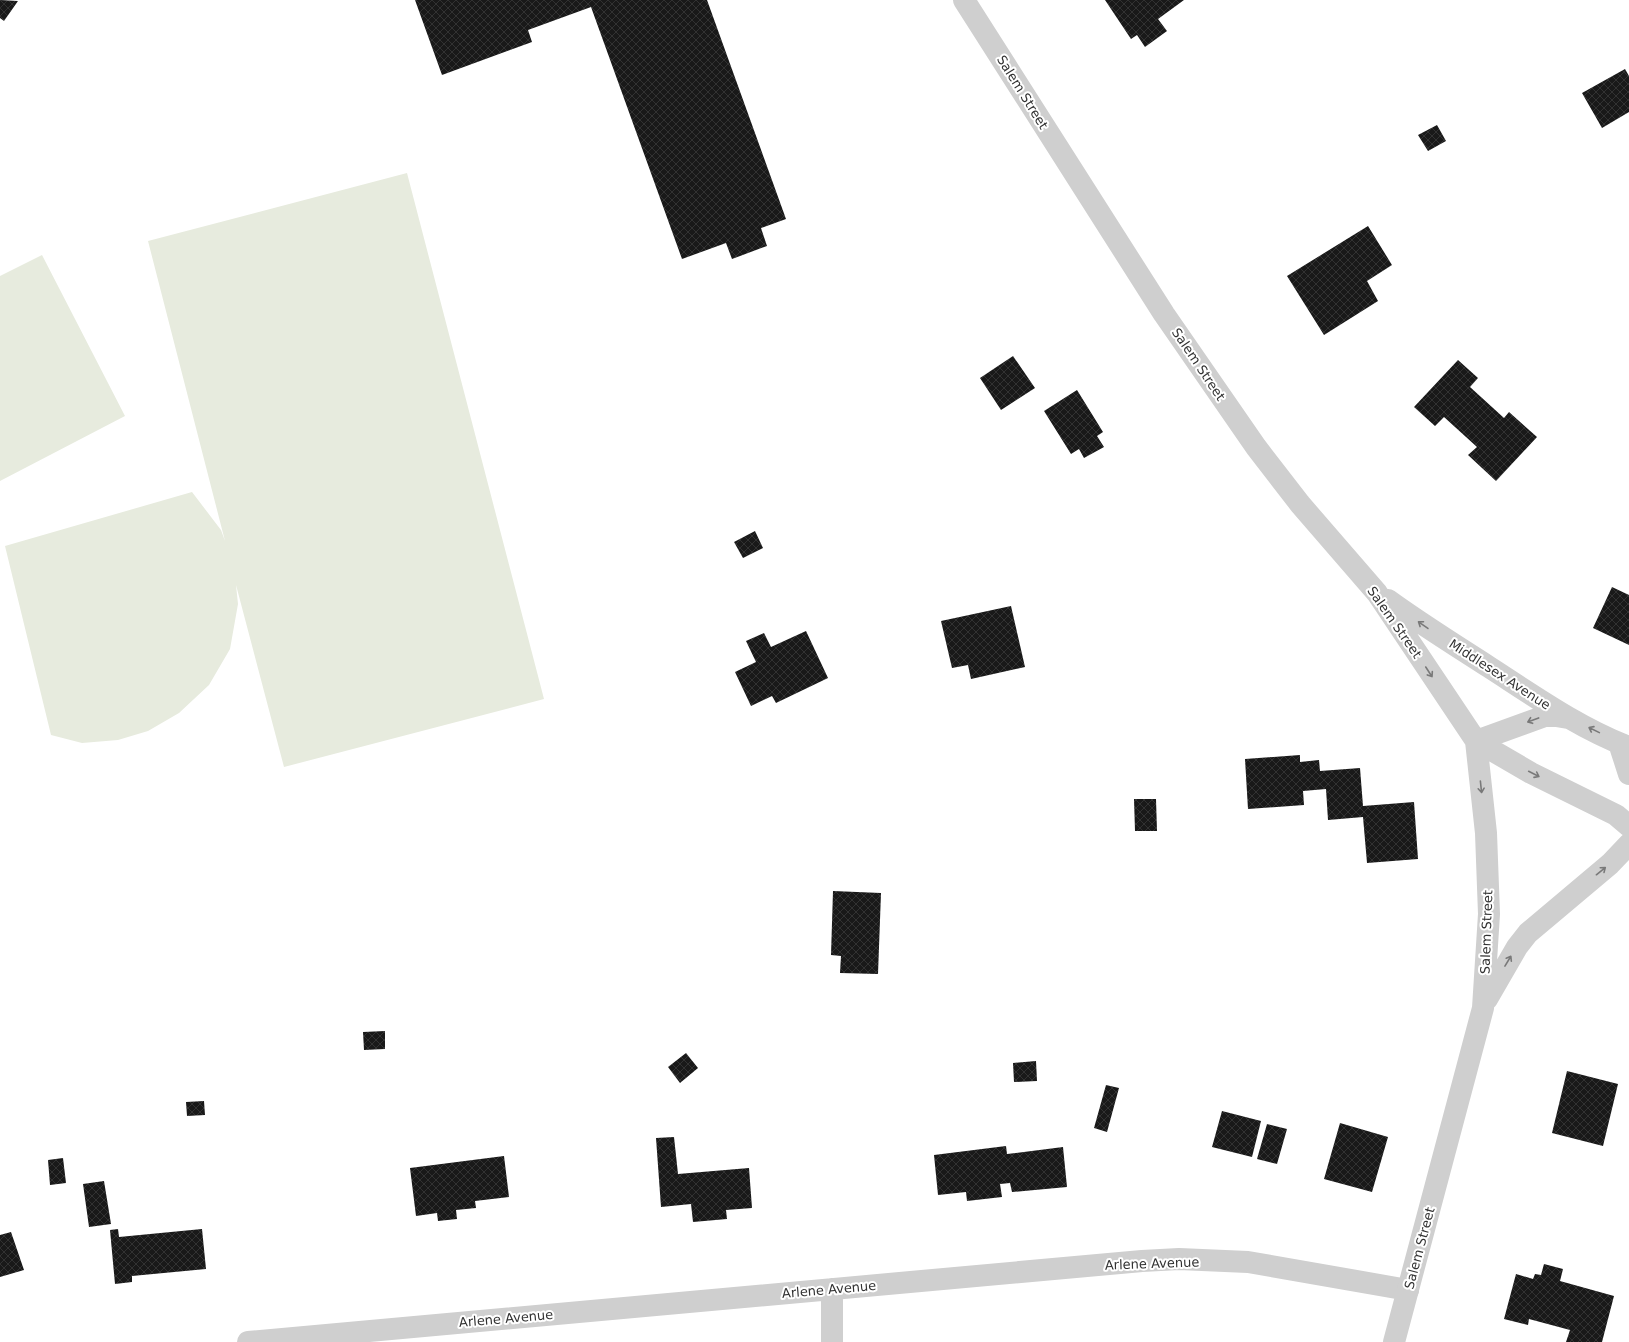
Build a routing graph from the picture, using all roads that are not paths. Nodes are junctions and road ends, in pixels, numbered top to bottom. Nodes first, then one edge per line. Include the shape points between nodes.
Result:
1 (964, 0) edge
2 (1377, 592) junction
3 (1571, 719) junction
4 (1476, 741) junction
5 (1624, 745) edge
6 (1629, 774) edge
7 (1629, 826) edge
8 (1629, 844) edge
9 (1483, 1008) junction
10 (832, 1289) junction
11 (1408, 1290) junction
12 (270, 1340) edge
13 (248, 1342) edge
14 (832, 1342) edge
15 (1394, 1342) edge

1 - 2 street, Salem Street via 1164,314 1251,440 1300,504
3 -> 2 street, Middlesex Avenue via 1424,626
2 -> 4 street, Salem Street
3 -> 4 street via 1545,716
5 -> 3 street, Middlesex Avenue
4 -> 7 street via 1531,773 1616,815
4 -> 9 street, Salem Street via 1486,833 1489,914
5 - 6 street
9 -> 8 street via 1517,947 1528,934 1610,864
9 - 11 street, Salem Street
10 - 11 street, Arlene Avenue via 1142,1261 1179,1260 1248,1262
10 - 12 street, Arlene Avenue
10 - 14 street
11 - 15 street, Salem Street
12 - 13 street, Arlene Avenue

